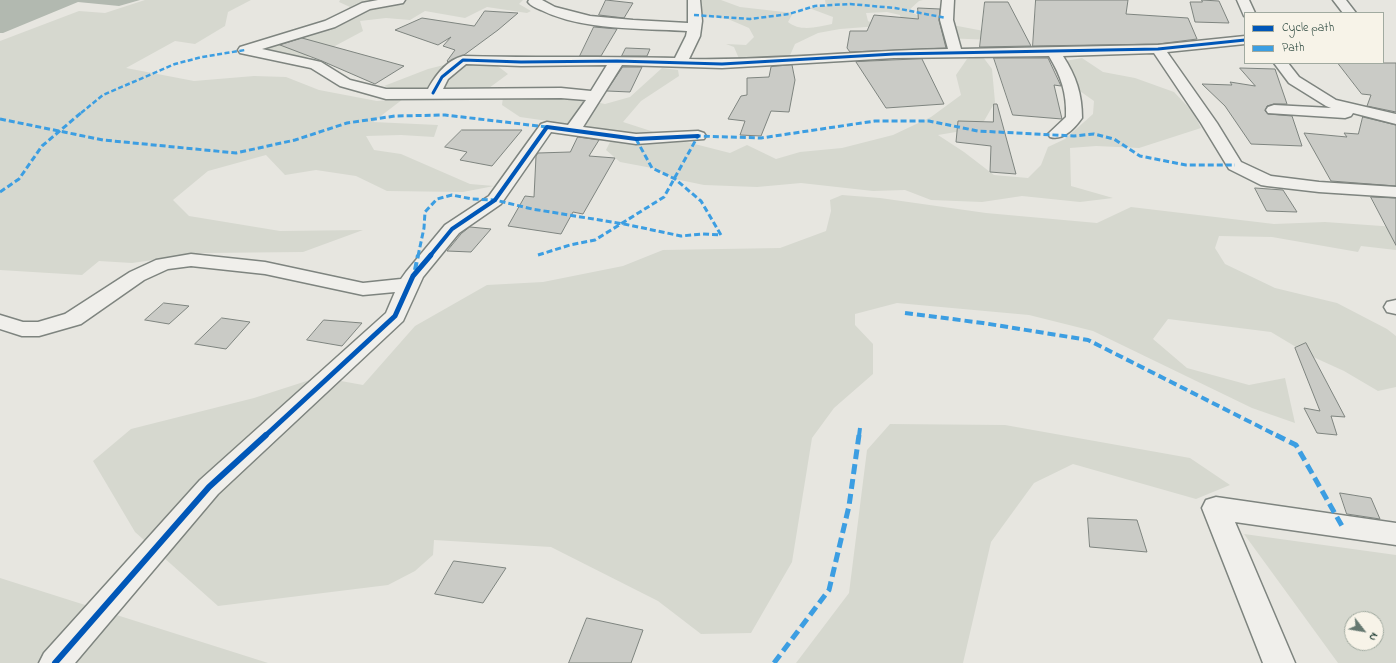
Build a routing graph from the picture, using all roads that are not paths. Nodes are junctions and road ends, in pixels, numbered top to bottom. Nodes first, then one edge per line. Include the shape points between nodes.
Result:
1 (399, 0) edge
2 (536, 0) edge
3 (694, 0) edge
4 (948, 0) edge
5 (1243, 0) edge
6 (1339, 0) edge
7 (1249, 12) edge
8 (1349, 12) edge
9 (694, 27) junction
10 (1244, 40) edge
11 (1158, 49) junction
12 (1054, 52) junction
13 (956, 53) junction
14 (617, 61) junction
15 (680, 63) junction
16 (1282, 64) edge
17 (433, 93) junction
18 (596, 96) junction
19 (1274, 110) dead end
20 (1396, 119) edge
21 (573, 130) junction
22 (1056, 134) dead end
23 (698, 136) dead end
24 (1396, 192) edge
25 (409, 285) junction
26 (0, 322) edge
27 (1396, 534) edge
28 (55, 663) edge
29 (1279, 663) edge

1 - 17 street via 366,6 330,24 245,50 316,65 345,83 386,94
2 - 9 street via 534,2 547,10 574,18
3 - 9 street
4 - 13 street via 947,24
5 - 7 street
6 - 8 street
9 - 15 street via 693,36
10 - 11 street
11 - 12 street
11 - 24 street via 1210,122 1235,165 1267,180
12 - 13 street
12 - 22 street via 1068,76 1075,99 1074,118
13 - 15 street via 722,64
14 - 15 street
14 - 17 street via 463,60 442,77
14 - 18 street
16 - 20 street via 1294,80 1331,103
17 - 18 street via 561,93
18 - 21 street
19 - 20 street via 1332,112
21 - 23 street via 636,138
21 - 25 street via 547,127 495,200 452,229
25 - 26 street via 363,289 266,268 191,260 163,264 137,276 73,319 39,329 22,329
25 - 28 street via 394,316 209,487
27 - 29 street via 1216,508

